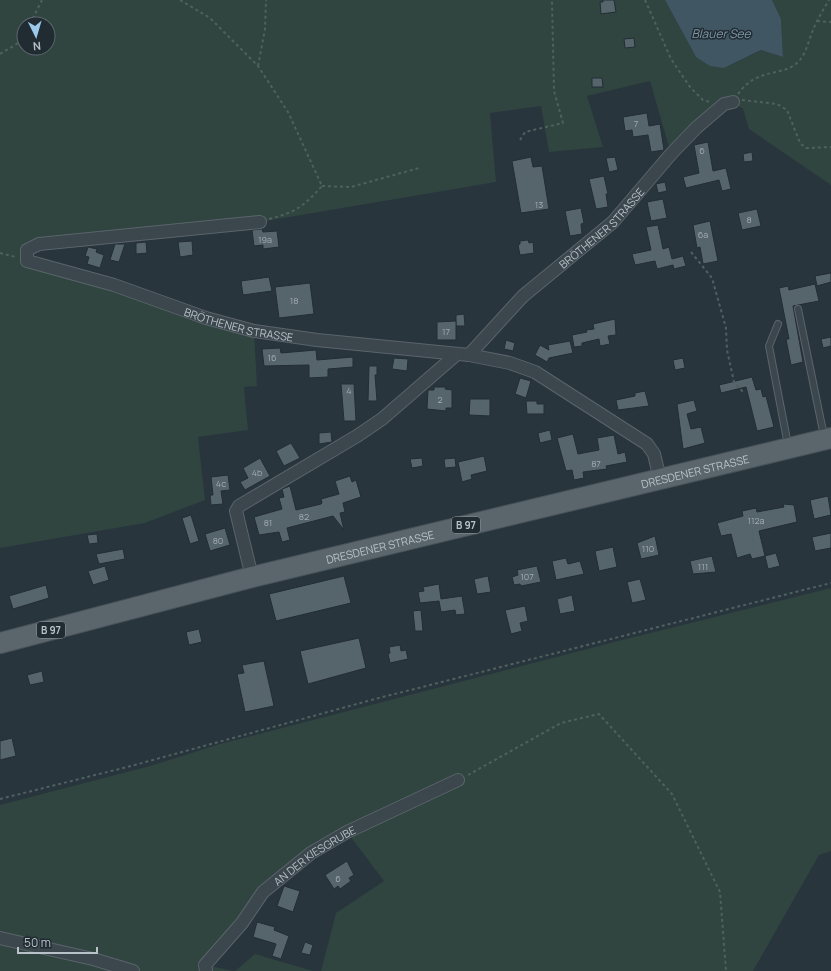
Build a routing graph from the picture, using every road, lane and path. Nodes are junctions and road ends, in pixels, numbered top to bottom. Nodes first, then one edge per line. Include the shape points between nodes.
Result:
1 (42, 0) edge
2 (180, 0) edge
3 (266, 0) edge
4 (552, 0) edge
5 (645, 0) edge
6 (829, 0) edge
7 (34, 16) edge
8 (817, 21) junction
9 (831, 22) edge
10 (16, 44) edge
11 (0, 54) edge
12 (258, 66) junction
13 (729, 103) junction
14 (520, 140) dead end
15 (831, 147) edge
16 (419, 168) dead end
17 (322, 186) junction
18 (260, 222) joint
19 (691, 252) dead end
20 (0, 253) edge
21 (27, 261) junction
22 (798, 309) dead end
23 (778, 324) dead end
24 (463, 355) junction
25 (743, 392) dead end
26 (828, 439) edge
27 (789, 448) junction
28 (660, 479) junction
29 (252, 576) junction
30 (831, 583) edge
31 (0, 643) edge
32 (458, 780) joint
33 (0, 799) edge
34 (0, 938) edge
35 (133, 971) edge
36 (206, 971) edge
37 (726, 971) edge

1 - 7 path
2 - 12 path via 210,18
3 - 12 path via 265,29
4 - 14 path via 554,91 563,123 525,132
5 - 13 path via 671,59 690,87 703,100
6 - 8 path
8 - 9 path
8 - 13 path via 800,61 791,68 761,75 747,82
10 - 11 path
12 - 17 path via 288,112
13 - 15 path via 744,100 777,104 787,110 800,143 806,148
13 - 24 street, BRÖTHENER STRASSE via 696,128 613,222 523,296
16 - 17 path via 351,187
17 - 18 path via 307,203 291,214
18 - 21 street via 39,244 27,250
19 - 25 path via 712,278 726,328 727,350 734,382
20 - 21 path
21 - 24 street, BRÖTHENER STRASSE via 114,285 206,318 254,331
22 - 26 lane
23 - 27 lane via 769,346
24 - 28 street, BRÖTHENER STRASSE via 510,363 535,372 647,444 654,454
24 - 29 street, BRÖTHENER STRASSE via 376,423 238,506 236,511
26 - 27 main road, DRESDENER STRASSE / B 97
27 - 28 main road, DRESDENER STRASSE / B 97
28 - 29 main road, DRESDENER STRASSE / B 97
29 - 31 main road, DRESDENER STRASSE / B 97
30 - 33 path via 375,699
32 - 36 street, AN DER KIESGRUBE via 347,832 311,853 263,892 242,923 205,965
32 - 37 path via 561,723 599,714 672,794 720,892
34 - 35 street

